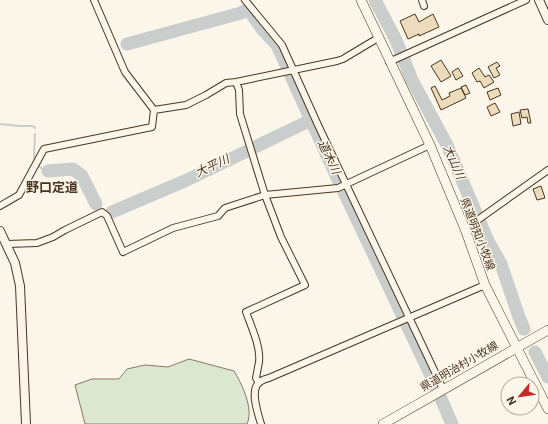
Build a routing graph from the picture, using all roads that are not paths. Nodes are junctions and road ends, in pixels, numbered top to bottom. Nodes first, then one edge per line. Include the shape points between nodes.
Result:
1 (94, 0) edge
2 (245, 0) edge
3 (361, 0) edge
4 (526, 0) edge
5 (539, 0) edge
6 (548, 20) edge
7 (378, 38) junction
8 (391, 61) junction
9 (294, 70) junction
10 (236, 82) junction
11 (154, 110) junction
12 (430, 145) junction
13 (548, 170) edge
14 (343, 185) junction
15 (265, 195) junction
16 (0, 206) edge
17 (468, 227) junction
18 (0, 231) edge
19 (7, 244) junction
20 (485, 285) junction
21 (408, 317) junction
22 (548, 330) edge
23 (516, 348) junction
24 (259, 383) junction
25 (443, 389) junction
26 (548, 409) edge
27 (26, 424) edge
28 (261, 424) edge
29 (383, 424) edge

1 - 11 street via 125,72
2 - 9 street via 282,45
3 - 7 main road, 県道明知小牧線
4 - 8 street
5 - 6 street
7 - 8 main road, 県道明知小牧線
7 - 9 street via 343,59
8 - 12 main road, 県道明知小牧線
9 - 10 street
9 - 14 street
10 - 11 street via 226,83 186,105
10 - 15 street via 240,114
11 - 16 street via 152,127 44,149 19,195
12 - 14 street
12 - 17 main road, 県道明知小牧線
13 - 17 street
14 - 15 street
14 - 21 street
15 - 19 street via 225,208 218,216 173,228 123,252 107,216 102,212 53,238 37,243
15 - 24 street via 281,237 305,285 246,312 259,355 256,378
17 - 20 main road, 県道明知小牧線
18 - 19 street
19 - 27 street via 15,262 20,286
20 - 21 street
20 - 23 main road, 県道明知小牧線
21 - 24 street
21 - 25 street
22 - 23 main road, 県道明治村小牧線
23 - 25 main road, 県道明治村小牧線
23 - 26 main road, 県道明知小牧線
24 - 28 street via 256,404
25 - 29 main road, 県道明治村小牧線

